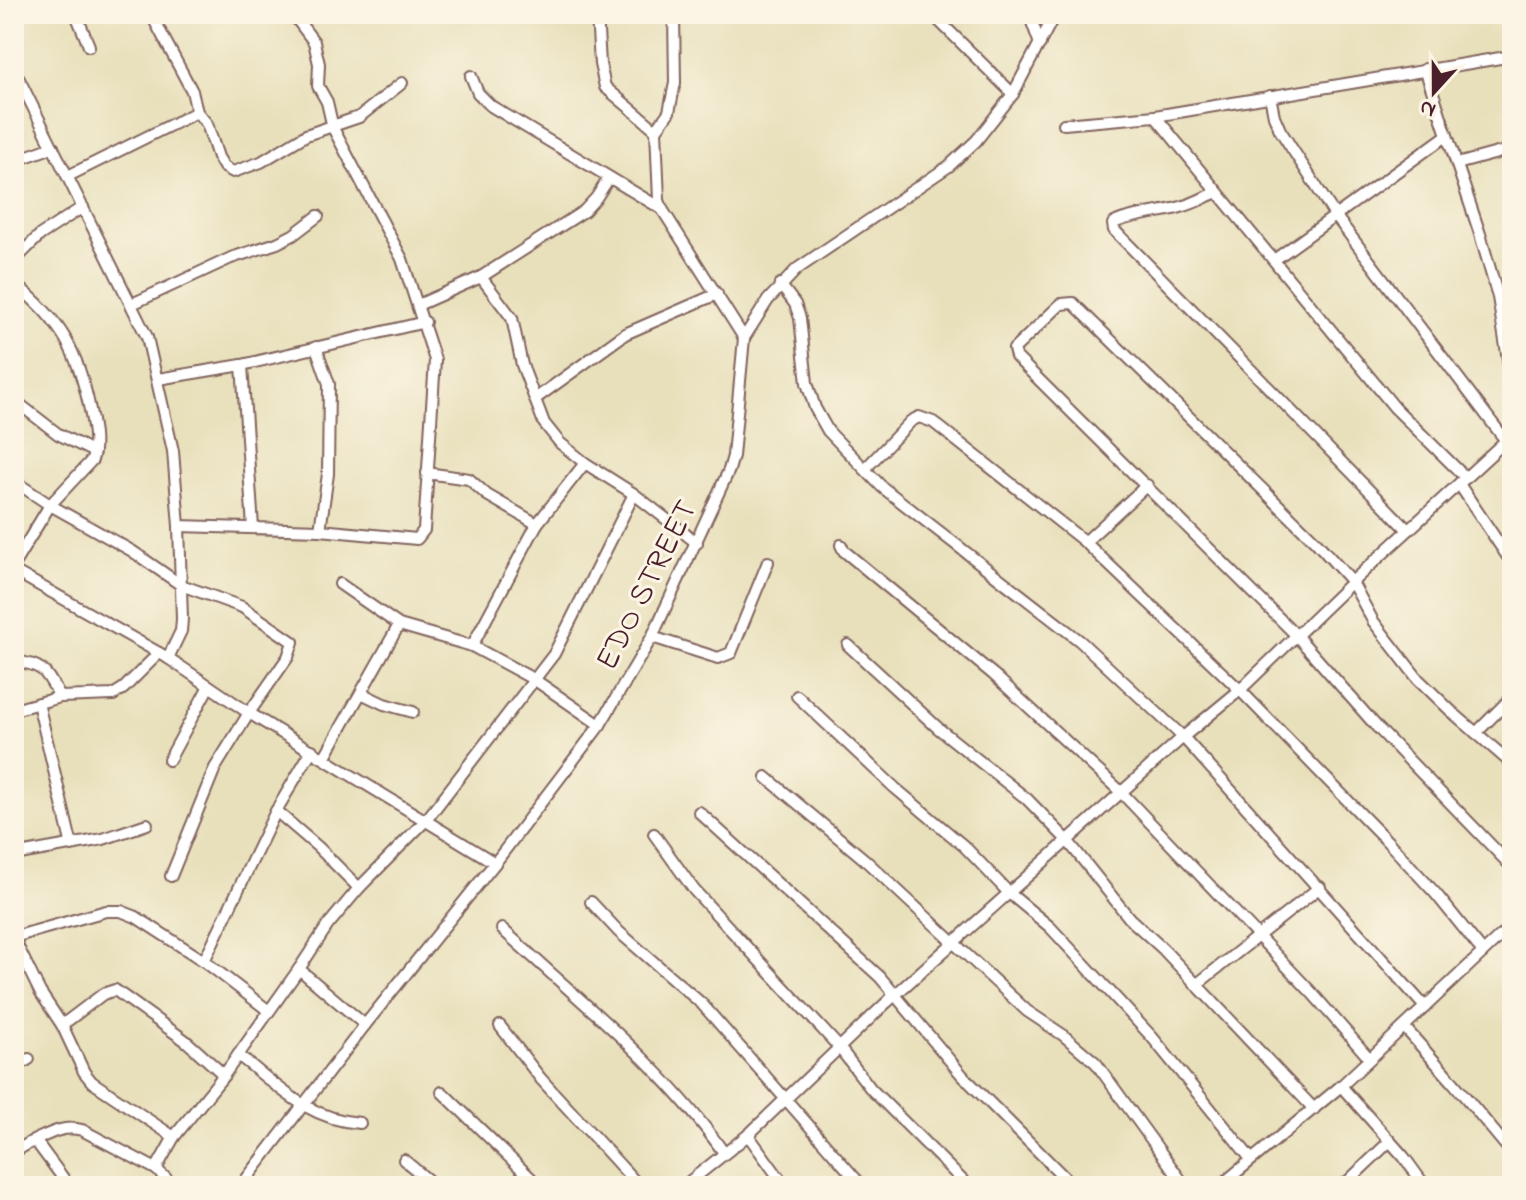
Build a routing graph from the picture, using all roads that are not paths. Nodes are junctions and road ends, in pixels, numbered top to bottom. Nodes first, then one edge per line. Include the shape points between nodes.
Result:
1 (76, 14) edge
2 (151, 14) edge
3 (293, 14) edge
4 (597, 14) edge
5 (674, 14) edge
6 (932, 14) edge
7 (1029, 14) edge
8 (1055, 14) edge
9 (1040, 44) junction
10 (89, 46) dead end
11 (1511, 60) edge
12 (14, 69) edge
13 (1425, 69) junction
14 (471, 76) dead end
15 (402, 83) dead end
16 (1013, 94) junction
17 (1270, 96) junction
18 (197, 112) junction
19 (1155, 116) junction
20 (1064, 124) dead end
21 (333, 128) junction
22 (656, 130) junction
23 (1446, 136) junction
24 (53, 147) junction
25 (1512, 149) edge
26 (14, 161) edge
27 (1457, 164) junction
28 (68, 176) junction
29 (609, 178) junction
30 (1217, 192) junction
31 (83, 207) junction
32 (662, 209) junction
33 (1334, 214) junction
34 (318, 216) dead end
35 (1274, 260) junction
36 (14, 261) edge
37 (481, 277) junction
38 (14, 283) edge
39 (780, 284) junction
40 (717, 294) junction
41 (132, 304) junction
42 (418, 305) junction
43 (425, 322) junction
44 (744, 338) junction
45 (316, 347) junction
46 (242, 365) junction
47 (158, 379) junction
48 (1512, 385) edge
49 (535, 399) junction
50 (14, 400) edge
51 (1509, 438) edge
52 (94, 452) junction
53 (585, 463) junction
54 (865, 469) junction
55 (427, 473) junction
56 (14, 481) edge
57 (1462, 481) junction
58 (1147, 485) junction
59 (634, 494) junction
60 (50, 505) junction
61 (537, 524) junction
62 (179, 526) junction
63 (253, 528) junction
64 (320, 530) junction
65 (1408, 530) junction
66 (1085, 542) junction
67 (697, 543) junction
68 (841, 545) dead end
69 (768, 562) dead end
70 (1512, 563) edge
71 (14, 564) edge
72 (14, 571) edge
73 (1352, 582) junction
74 (340, 584) dead end
75 (181, 585) junction
76 (399, 625) junction
77 (1296, 635) junction
78 (652, 637) junction
79 (848, 645) dead end
80 (472, 646) junction
81 (163, 656) junction
82 (14, 661) edge
83 (535, 680) junction
84 (209, 686) junction
85 (1240, 690) junction
86 (361, 693) junction
87 (797, 696) dead end
88 (60, 697) junction
89 (1512, 697) edge
90 (38, 703) junction
91 (14, 710) edge
92 (413, 712) dead end
93 (249, 713) junction
94 (600, 725) junction
95 (1476, 733) junction
96 (1183, 737) junction
97 (312, 750) junction
98 (324, 758) junction
99 (169, 760) dead end
100 (1512, 764) edge
101 (766, 777) dead end
102 (1121, 792) junction
103 (276, 811) junction
104 (699, 812) dead end
105 (427, 819) junction
106 (147, 824) dead end
107 (654, 834) dead end
108 (1067, 840) junction
109 (72, 846) junction
110 (14, 855) edge
111 (495, 863) junction
112 (1512, 867) edge
113 (171, 876) dead end
114 (1320, 887) junction
115 (359, 888) junction
116 (1009, 893) junction
117 (591, 902) dead end
118 (1512, 925) edge
119 (502, 929) dead end
120 (14, 938) edge
121 (1259, 938) junction
122 (954, 941) junction
123 (1483, 952) junction
124 (204, 961) junction
125 (299, 969) junction
126 (1196, 985) junction
127 (895, 995) junction
128 (1425, 1007) junction
129 (269, 1011) junction
130 (62, 1025) junction
131 (365, 1025) junction
132 (500, 1026) dead end
133 (1405, 1028) junction
134 (838, 1046) junction
135 (238, 1055) junction
136 (1369, 1058) junction
137 (29, 1059) dead end
138 (14, 1068) edge
139 (224, 1075) junction
140 (1341, 1086) junction
141 (442, 1092) dead end
142 (784, 1099) junction
143 (303, 1106) junction
144 (1314, 1109) junction
145 (360, 1123) dead end
146 (748, 1135) junction
147 (174, 1137) junction
148 (1390, 1141) junction
149 (31, 1142) junction
150 (14, 1152) edge
151 (724, 1153) junction
152 (1512, 1153) edge
153 (1251, 1159) junction
154 (404, 1160) dead end
155 (156, 1169) junction
156 (69, 1186) edge
157 (174, 1186) edge
158 (241, 1186) edge
159 (435, 1186) edge
160 (539, 1186) edge
161 (639, 1186) edge
162 (684, 1186) edge
163 (785, 1186) edge
164 (862, 1186) edge
165 (968, 1186) edge
166 (1073, 1186) edge
167 (1185, 1186) edge
168 (1220, 1186) edge
169 (1343, 1186) edge
170 (1425, 1186) edge

1 - 10 street
2 - 18 street via 192,91
3 - 21 street via 314,42 318,86
4 - 22 street via 605,87
5 - 22 street via 673,95
6 - 16 street
7 - 9 street
8 - 9 street, EDO STREET
9 - 16 street, EDO STREET
11 - 13 street
12 - 24 street
13 - 17 street
13 - 23 street
14 - 29 street via 491,106
15 - 21 street via 366,113
16 - 39 street, EDO STREET via 949,166
17 - 19 street
17 - 33 street via 1280,130
18 - 21 street via 224,167 236,173 306,135
18 - 28 street
19 - 20 street
19 - 30 street
21 - 42 street via 402,259
22 - 32 street
23 - 27 street
23 - 33 street
24 - 26 street
24 - 28 street
25 - 27 street
27 - 48 street via 1498,297
28 - 31 street
29 - 32 street
29 - 37 street via 584,211
30 - 35 street
30 - 65 street via 1185,206 1118,220 1114,230
31 - 36 street via 40,235
31 - 41 street
32 - 40 street
33 - 35 street
33 - 51 street
34 - 41 street via 277,243 231,258
35 - 57 street
37 - 42 street
37 - 49 street via 512,318
38 - 52 street via 34,299 75,354
39 - 44 street, EDO STREET
39 - 54 street via 800,318 815,408 828,431
40 - 44 street
40 - 49 street via 625,334
41 - 47 street
42 - 43 street
43 - 45 street
43 - 55 street via 435,360
44 - 67 street, EDO STREET via 732,463
45 - 46 street
45 - 64 street via 329,384 328,474
46 - 47 street
46 - 63 street
47 - 62 street via 173,451
49 - 53 street via 544,423
50 - 52 street via 58,434
51 - 57 street
52 - 60 street
53 - 59 street
53 - 61 street
54 - 66 street via 911,421 926,418
54 - 96 street via 1080,641
55 - 61 street via 469,479 498,503
55 - 64 street via 424,530 417,539
56 - 60 street
57 - 65 street
57 - 70 street
58 - 66 street
58 - 73 street via 1014,353 1061,304 1073,303
58 - 77 street
59 - 67 street
59 - 83 street via 554,654
60 - 71 street
60 - 75 street
61 - 80 street
62 - 63 street
62 - 75 street
63 - 64 street
65 - 73 street
66 - 85 street
67 - 78 street, EDO STREET
68 - 102 street
69 - 78 street via 725,657
72 - 81 street
73 - 77 street
73 - 95 street via 1373,621 1418,679
74 - 76 street
75 - 81 street via 181,631
75 - 93 street via 242,607 293,642
76 - 80 street
76 - 86 street
77 - 85 street
77 - 112 street
78 - 94 street, EDO STREET
79 - 108 street via 938,728 1027,799
80 - 83 street
81 - 84 street
81 - 88 street via 113,695
82 - 88 street via 45,670
83 - 94 street
83 - 105 street
84 - 93 street
84 - 99 street
85 - 96 street
85 - 123 street via 1417,873
86 - 92 street
86 - 98 street
87 - 116 street
88 - 90 street
89 - 95 street
90 - 91 street
90 - 109 street
93 - 97 street
93 - 113 street via 215,768
94 - 111 street, EDO STREET
95 - 100 street
96 - 102 street
96 - 114 street
97 - 98 street
97 - 103 street
98 - 105 street
101 - 122 street
102 - 108 street
102 - 121 street
103 - 115 street
103 - 124 street
104 - 127 street
105 - 111 street
105 - 115 street
106 - 109 street
107 - 134 street via 694,890
108 - 116 street
108 - 126 street via 1130,919
109 - 110 street
111 - 131 street, EDO STREET
114 - 121 street
114 - 128 street
115 - 125 street
116 - 122 street
116 - 153 street via 1050,927 1152,1037
117 - 142 street via 702,1004
118 - 123 street
119 - 151 street via 672,1086
120 - 124 street via 121,911
120 - 130 street
121 - 126 street
121 - 136 street
122 - 127 street
122 - 167 street via 1027,1011 1096,1063
123 - 128 street
124 - 129 street
125 - 129 street
125 - 131 street
126 - 144 street
127 - 134 street
127 - 166 street via 962,1075
128 - 133 street
129 - 135 street
130 - 139 street via 115,990
130 - 147 street via 92,1082
131 - 143 street, EDO STREET
132 - 161 street
133 - 136 street
133 - 152 street
134 - 142 street
134 - 165 street via 871,1089
135 - 139 street
135 - 143 street
136 - 140 street
137 - 138 street
139 - 147 street
140 - 144 street
140 - 148 street
141 - 160 street
142 - 146 street
142 - 164 street
143 - 145 street via 328,1119
143 - 158 street, EDO STREET
144 - 153 street
146 - 151 street
146 - 163 street
147 - 155 street
148 - 169 street
148 - 170 street
149 - 150 street
149 - 155 street via 70,1127
149 - 156 street via 41,1147
151 - 162 street
153 - 168 street
154 - 159 street
155 - 157 street

